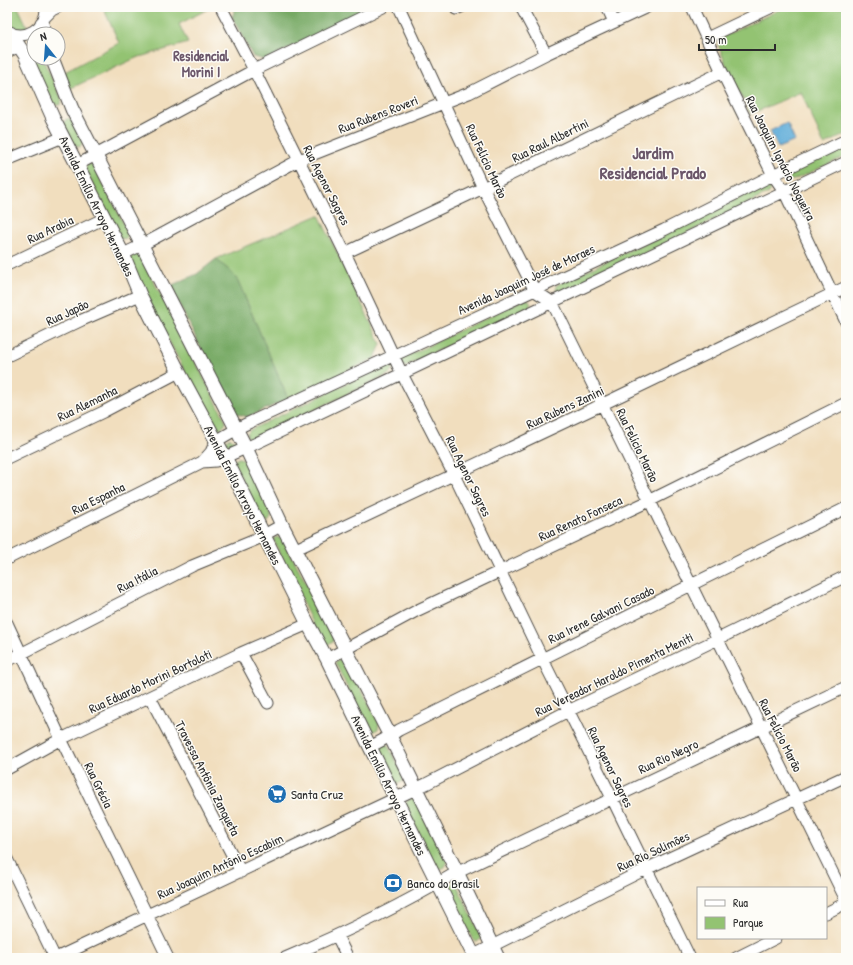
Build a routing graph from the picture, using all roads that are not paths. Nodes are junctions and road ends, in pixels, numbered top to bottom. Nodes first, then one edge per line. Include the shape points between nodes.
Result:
1 (58, 7) edge
2 (222, 7) edge
3 (383, 7) edge
4 (400, 7) edge
5 (521, 7) edge
6 (607, 7) edge
7 (647, 7) edge
8 (692, 7) edge
9 (772, 7) edge
10 (44, 20) edge
11 (614, 22) junction
12 (9, 32) edge
13 (707, 38) junction
14 (19, 46) junction
15 (7, 52) edge
16 (546, 54) junction
17 (55, 66) edge
18 (254, 70) junction
19 (722, 72) junction
20 (445, 103) junction
21 (72, 109) junction
22 (53, 118) junction
23 (63, 137) junction
24 (846, 140) edge
25 (95, 155) junction
26 (7, 160) edge
27 (299, 160) junction
28 (846, 162) edge
29 (77, 165) junction
30 (773, 175) junction
31 (483, 188) junction
32 (784, 191) junction
33 (105, 218) junction
34 (142, 245) junction
35 (345, 253) junction
36 (123, 254) junction
37 (7, 265) edge
38 (846, 287) edge
39 (535, 291) junction
40 (832, 294) junction
41 (140, 295) junction
42 (552, 302) junction
43 (846, 322) edge
44 (393, 355) junction
45 (7, 356) edge
46 (179, 372) junction
47 (402, 374) junction
48 (846, 403) edge
49 (602, 404) junction
50 (235, 430) junction
51 (216, 441) junction
52 (246, 448) junction
53 (225, 457) junction
54 (7, 458) edge
55 (202, 462) junction
56 (454, 475) junction
57 (649, 501) junction
58 (846, 508) edge
59 (282, 526) junction
60 (264, 535) junction
61 (294, 550) junction
62 (7, 559) edge
63 (500, 571) junction
64 (846, 576) edge
65 (692, 585) junction
66 (7, 623) edge
67 (308, 624) junction
68 (718, 639) junction
69 (345, 650) junction
70 (22, 653) junction
71 (241, 653) junction
72 (542, 658) junction
73 (327, 659) junction
74 (7, 661) edge
75 (846, 687) edge
76 (150, 697) junction
77 (268, 703) dead end
78 (568, 711) junction
79 (761, 728) junction
80 (390, 736) junction
81 (61, 739) junction
82 (370, 747) junction
83 (7, 770) edge
84 (846, 776) edge
85 (415, 788) junction
86 (396, 798) junction
87 (612, 798) junction
88 (798, 799) junction
89 (7, 859) edge
90 (646, 869) junction
91 (241, 872) junction
92 (457, 872) junction
93 (438, 884) junction
94 (846, 900) edge
95 (846, 903) edge
96 (827, 912) edge
97 (148, 915) junction
98 (337, 936) junction
99 (774, 939) edge
100 (495, 952) edge
101 (474, 957) edge
102 (55, 958) edge
103 (168, 958) edge
104 (285, 958) edge
105 (348, 958) edge
106 (690, 958) edge
107 (736, 958) edge

1 - 10 street
2 - 18 street, Rua Agenor Sagres
3 - 18 street
4 - 20 street, Rua Felício Marão
5 - 16 street
6 - 11 street
7 - 11 street, Rua Rubens Roveri
8 - 13 street, Rua Joaquim Ignácio Nogueira
9 - 13 street
10 - 12 street via 31,33 17,35
11 - 16 street, Rua Rubens Roveri
12 - 14 main road, Avenida Emílio Arroyo Hernandes
13 - 19 street, Rua Joaquim Ignácio Nogueira
14 - 15 street
14 - 22 main road, Avenida Emílio Arroyo Hernandes
16 - 20 street, Rua Rubens Roveri
17 - 21 main road, Avenida Emílio Arroyo Hernandes
18 - 25 street
18 - 27 street, Rua Agenor Sagres
19 - 30 street, Rua Joaquim Ignácio Nogueira
19 - 31 street, Rua Raul Albertini
20 - 27 street, Rua Rubens Roveri
20 - 31 street, Rua Felício Marão
21 - 22 main road
21 - 25 main road, Avenida Emílio Arroyo Hernandes
22 - 23 main road, Avenida Emílio Arroyo Hernandes
23 - 26 street
23 - 29 main road, Avenida Emílio Arroyo Hernandes
24 - 30 street, Avenida Joaquim José de Moraes
25 - 29 street
25 - 34 main road, Avenida Emílio Arroyo Hernandes
27 - 34 street, Rua Rubens Roveri
27 - 35 street, Rua Agenor Sagres
28 - 32 street
29 - 33 main road, Avenida Emílio Arroyo Hernandes
30 - 32 street, Rua Joaquim Ignácio Nogueira
30 - 39 street, Avenida Joaquim José de Moraes
31 - 35 street, Rua Raul Albertini
31 - 39 street, Rua Felício Marão
32 - 40 street, Rua Joaquim Ignácio Nogueira
32 - 42 street
33 - 36 main road, Avenida Emílio Arroyo Hernandes
33 - 37 street, Rua Arabia
34 - 36 street, Rua Rubens Roveri
34 - 50 main road, Avenida Emílio Arroyo Hernandes
35 - 44 street, Rua Agenor Sagres
36 - 41 main road, Avenida Emílio Arroyo Hernandes
38 - 40 street, Rua Rubens Zanini
39 - 42 street
39 - 44 street, Avenida Joaquim José de Moraes
40 - 43 street, Rua Joaquim Ignácio Nogueira
40 - 49 street, Rua Rubens Zanini
41 - 45 street, Rua Japão
41 - 46 main road, Avenida Emílio Arroyo Hernandes
42 - 47 street
42 - 49 street, Rua Felício Marão
44 - 47 street, Rua Agenor Sagres
44 - 50 street, Avenida Joaquim José de Moraes
46 - 51 main road, Avenida Emílio Arroyo Hernandes
46 - 54 street, Rua Alemanha
47 - 52 street
47 - 56 street, Rua Agenor Sagres
48 - 57 street, Rua Renato Fonseca
49 - 56 street, Rua Rubens Zanini
49 - 57 street, Rua Felício Marão
50 - 51 street, Avenida Joaquim José de Moraes
50 - 52 main road, Avenida Emílio Arroyo Hernandes
51 - 53 main road, Avenida Emílio Arroyo Hernandes
51 - 55 street, Rua Espanha
52 - 53 street
52 - 59 main road, Avenida Emílio Arroyo Hernandes
53 - 55 street, Rua Espanha
53 - 60 main road, Avenida Emílio Arroyo Hernandes
55 - 62 street, Rua Espanha
56 - 61 street, Rua Rubens Zanini
56 - 63 street, Rua Agenor Sagres
57 - 63 street, Rua Renato Fonseca
57 - 65 street, Rua Felício Marão
58 - 65 street, Rua Irene Galvani Casado
59 - 60 street, Rua Itália
59 - 61 main road, Avenida Emílio Arroyo Hernandes
60 - 67 main road, Avenida Emílio Arroyo Hernandes
60 - 70 street, Rua Itália via 192,566
61 - 69 main road, Avenida Emílio Arroyo Hernandes
63 - 69 street, Rua Renato Fonseca via 418,610
63 - 72 street, Rua Agenor Sagres
64 - 68 street, Rua Vereador Haroldo Pimenta Meniti
65 - 68 street, Rua Felício Marão
65 - 72 street, Rua Irene Galvani Casado
66 - 70 street, Rua Grécia
67 - 71 street, Rua Eduardo Morini Bortoloti
67 - 73 main road, Avenida Emílio Arroyo Hernandes
68 - 78 street, Rua Vereador Haroldo Pimenta Meniti
68 - 79 street, Rua Felício Marão
69 - 73 street, Rua Renato Fonseca
69 - 80 main road, Avenida Emílio Arroyo Hernandes
70 - 74 street, Rua Itália
70 - 81 street, Rua Grécia
71 - 76 street, Rua Eduardo Morini Bortoloti
71 - 77 street
72 - 78 street, Rua Agenor Sagres
72 - 80 street, Rua Irene Galvani Casado
73 - 82 main road, Avenida Emílio Arroyo Hernandes
75 - 79 street, Rua Rio Negro
76 - 81 street, Rua Eduardo Morini Bortoloti
76 - 91 street, Travessa Antônia Zanqueta
78 - 85 street, Rua Vereador Haroldo Pimenta Meniti
78 - 87 street, Rua Agenor Sagres
79 - 87 street, Rua Rio Negro
79 - 88 street, Rua Felício Marão
80 - 82 street, Rua Irene Galvani Casado
80 - 85 main road, Avenida Emílio Arroyo Hernandes
81 - 83 street, Rua Eduardo Morini Bortoloti
81 - 97 street, Rua Grécia
82 - 86 main road, Avenida Emílio Arroyo Hernandes
84 - 88 street, Rua Rio Solimões
85 - 86 street, Rua Vereador Haroldo Pimenta Meniti
85 - 92 main road, Avenida Emílio Arroyo Hernandes
86 - 91 street, Rua Joaquim Antônio Escabim
86 - 93 main road, Avenida Emílio Arroyo Hernandes
87 - 90 street, Rua Agenor Sagres
87 - 92 street, Rua Rio Negro
88 - 90 street, Rua Rio Solimões
88 - 94 street, Rua Felício Marão
89 - 102 street
90 - 100 street, Rua Rio Solimões
90 - 106 street, Rua Agenor Sagres
91 - 97 street, Rua Joaquim Antônio Escabim
92 - 93 street, Rua Rio Negro
92 - 100 main road, Avenida Emílio Arroyo Hernandes
93 - 98 street, Rua Rio Negro
93 - 101 main road, Avenida Emílio Arroyo Hernandes
95 - 96 street
97 - 102 street, Rua Joaquim Antônio Escabim
97 - 103 street, Rua Grécia
98 - 104 street, Rua Rio Negro
98 - 105 street
99 - 107 street
100 - 101 street, Rua Rio Solimões

